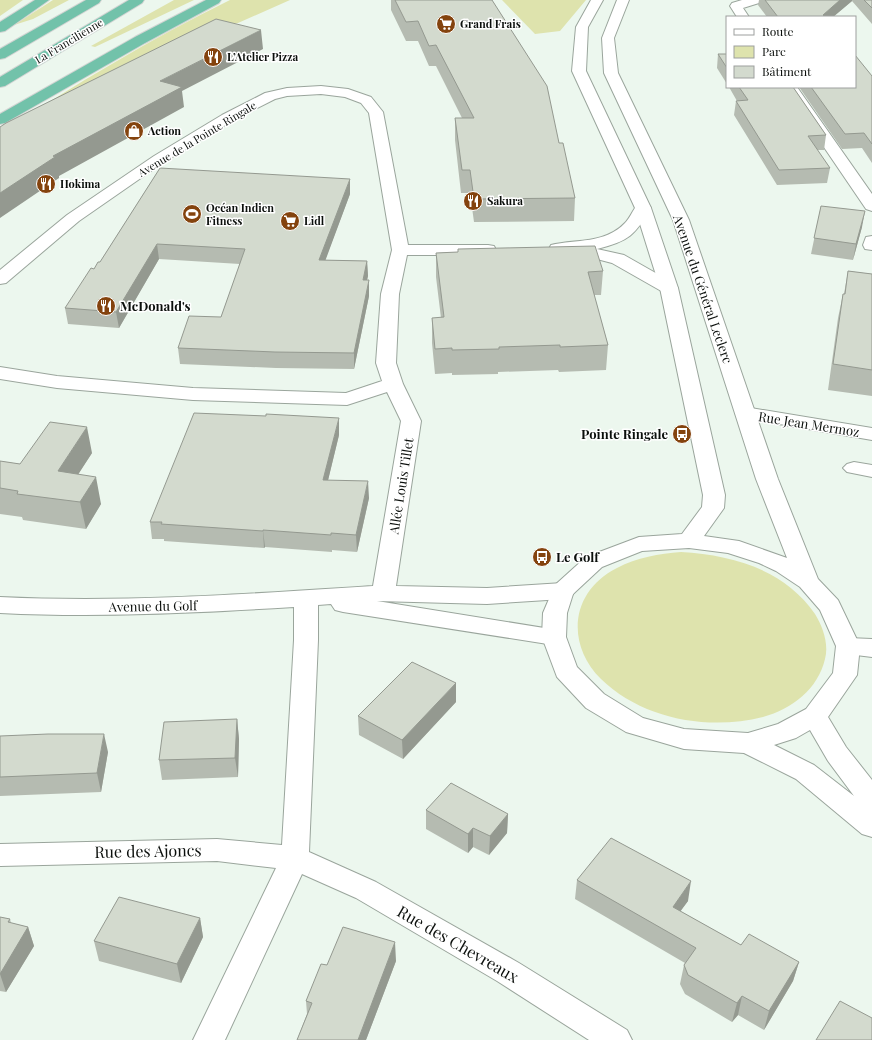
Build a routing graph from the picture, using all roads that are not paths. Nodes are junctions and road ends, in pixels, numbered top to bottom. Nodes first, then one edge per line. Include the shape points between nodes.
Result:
1 (43, 0) edge
2 (95, 0) edge
3 (138, 0) edge
4 (203, 0) edge
5 (215, 0) edge
6 (597, 0) edge
7 (623, 0) edge
8 (755, 0) edge
9 (742, 16) edge
10 (0, 28) edge
11 (0, 55) edge
12 (0, 83) edge
13 (791, 88) edge
14 (0, 106) edge
15 (0, 120) edge
16 (872, 206) edge
17 (643, 208) junction
18 (572, 248) junction
19 (542, 249) edge
20 (400, 250) junction
21 (504, 250) edge
22 (0, 279) edge
23 (669, 288) junction
24 (0, 373) edge
25 (393, 384) junction
26 (745, 413) junction
27 (872, 434) edge
28 (690, 540) junction
29 (808, 582) junction
30 (564, 591) junction
31 (383, 593) junction
32 (306, 598) junction
33 (0, 605) edge
34 (554, 637) junction
35 (848, 646) junction
36 (872, 648) edge
37 (814, 716) junction
38 (748, 743) junction
39 (872, 800) edge
40 (872, 826) edge
41 (0, 855) edge
42 (295, 858) junction
43 (210, 1040) edge
44 (616, 1040) edge

1 - 10 highway
2 - 11 highway, La Francilienne
3 - 12 highway, La Francilienne
4 - 14 highway via 91,56
5 - 15 highway
6 - 17 street via 582,27 578,71
7 - 26 street, Avenue du Général Leclerc via 608,38 611,73 681,220
8 - 9 street via 736,6
13 - 16 street
17 - 18 street via 631,228 609,241
17 - 23 street
18 - 19 street
18 - 23 street via 618,259
20 - 21 street
20 - 22 street, Avenue de la Pointe Ringale via 376,112 366,100 348,93 321,90 287,92 270,96 227,118 159,159 73,218
20 - 25 street, Avenue de la Pointe Ringale via 390,294 386,363
23 - 28 street via 714,495 713,508
24 - 25 street via 57,382 193,394 347,399
25 - 31 street, Allée Louis Tillet via 411,421
26 - 27 street, Rue Jean Mermoz
26 - 29 street, Avenue du Général Leclerc via 767,478
28 - 29 street via 731,546 767,558
28 - 30 street via 639,544 594,562
29 - 35 street via 830,606
30 - 31 street via 487,596
30 - 34 street via 555,613
31 - 32 street
32 - 33 street, Avenue du Golf via 66,608
32 - 34 street
32 - 42 street
34 - 38 street via 566,671 595,701 635,725 684,739
35 - 36 street
35 - 37 street via 845,675
37 - 38 street via 787,731
37 - 39 street via 837,754
38 - 40 street via 805,772
41 - 42 street, Rue des Ajoncs via 217,850
42 - 43 street
42 - 44 street, Rue des Chevreaux via 373,894 508,972

